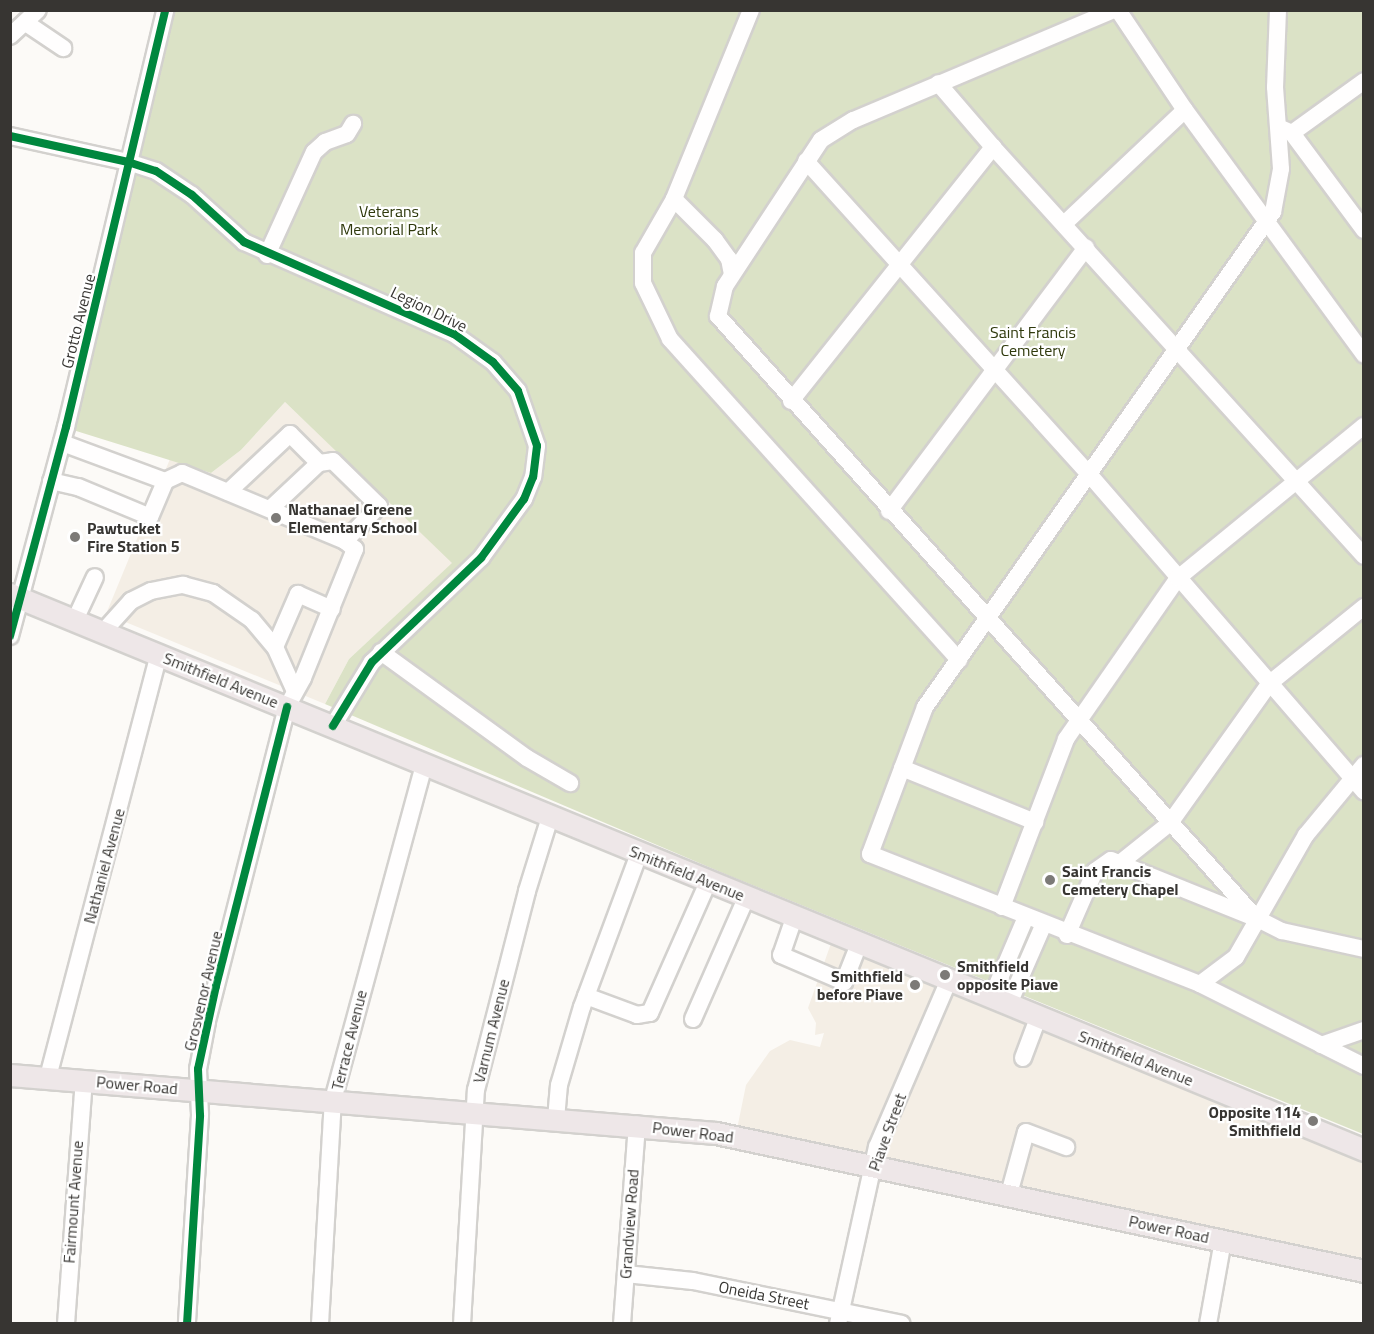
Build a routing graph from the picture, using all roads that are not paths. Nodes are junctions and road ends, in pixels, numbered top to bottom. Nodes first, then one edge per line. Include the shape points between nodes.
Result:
1 (165, 10) edge
2 (751, 10) edge
3 (1116, 10) edge
4 (1278, 10) edge
5 (32, 17) edge
6 (10, 36) edge
7 (63, 48) dead end
8 (1364, 81) edge
9 (938, 82) junction
10 (1185, 110) junction
11 (353, 124) dead end
12 (1286, 130) junction
13 (10, 136) edge
14 (993, 147) junction
15 (806, 161) junction
16 (128, 162) junction
17 (674, 199) junction
18 (1266, 223) junction
19 (1064, 224) junction
20 (1364, 230) edge
21 (1086, 248) junction
22 (267, 255) junction
23 (899, 263) junction
24 (732, 274) junction
25 (1177, 348) junction
26 (1364, 355) edge
27 (994, 370) junction
28 (791, 401) junction
29 (1364, 426) edge
30 (62, 443) junction
31 (318, 463) junction
32 (1089, 474) junction
33 (51, 481) junction
34 (165, 481) junction
35 (1298, 481) junction
36 (228, 492) junction
37 (270, 509) junction
38 (889, 511) junction
39 (345, 540) junction
40 (1364, 556) edge
41 (94, 577) dead end
42 (1178, 579) junction
43 (15, 596) edge
44 (1364, 607) edge
45 (332, 609) junction
46 (75, 620) junction
47 (987, 621) junction
48 (103, 632) junction
49 (10, 636) edge
50 (275, 647) junction
51 (381, 652) junction
52 (159, 655) junction
53 (959, 660) junction
54 (1270, 683) junction
55 (290, 698) junction
56 (1078, 721) junction
57 (333, 726) junction
58 (424, 765) junction
59 (902, 768) junction
60 (1358, 772) edge
61 (570, 783) dead end
62 (1364, 791) edge
63 (550, 817) junction
64 (1035, 822) junction
65 (1170, 823) junction
66 (639, 854) junction
67 (1120, 863) junction
68 (708, 882) junction
69 (746, 898) junction
70 (1002, 907) junction
71 (1026, 917) junction
72 (794, 918) junction
73 (1256, 918) junction
74 (1044, 926) junction
75 (1068, 935) junction
76 (859, 944) junction
77 (1364, 949) edge
78 (948, 982) junction
79 (1200, 984) junction
80 (586, 996) junction
81 (1000, 1003) junction
82 (693, 1018) dead end
83 (1038, 1018) junction
84 (1364, 1030) edge
85 (1321, 1045) junction
86 (1023, 1058) dead end
87 (1364, 1066) edge
88 (10, 1075) edge
89 (48, 1077) junction
90 (84, 1080) junction
91 (199, 1092) junction
92 (333, 1100) junction
93 (476, 1112) junction
94 (556, 1119) junction
95 (637, 1125) junction
96 (1066, 1147) dead end
97 (1364, 1150) edge
98 (873, 1165) junction
99 (1009, 1194) junction
100 (1223, 1240) junction
101 (1364, 1271) edge
102 (626, 1274) junction
103 (839, 1317) edge
104 (66, 1323) edge
105 (187, 1323) edge
106 (320, 1323) edge
107 (462, 1323) edge
108 (622, 1323) edge
109 (902, 1323) edge
110 (1208, 1323) edge

1 - 16 street, Grotto Avenue
2 - 17 street
3 - 9 street
3 - 10 street
4 - 12 street via 1275,55
5 - 6 street
5 - 7 street
8 - 12 street
9 - 14 street
9 - 15 street via 842,126 821,140
10 - 18 street
10 - 19 street
11 - 22 street via 347,134 325,142 314,152
12 - 18 street via 1279,191
12 - 20 street
13 - 16 street, Legion Drive
14 - 19 street
14 - 23 street
15 - 23 street
15 - 24 street
16 - 22 street, Legion Drive via 169,178 228,231
16 - 30 street, Grotto Avenue
17 - 24 street via 715,240 729,259
17 - 53 street via 643,253 643,283 670,339
18 - 25 street
18 - 26 street
19 - 21 street
21 - 25 street
21 - 27 street
22 - 51 street, Legion Drive via 396,307 475,347 515,385 535,434 538,458 533,477 508,523 457,584
23 - 27 street
23 - 28 street
24 - 28 street via 720,296 721,324
25 - 32 street
25 - 35 street
27 - 32 street
27 - 38 street
28 - 38 street
29 - 35 street
30 - 33 street, Grotto Avenue
30 - 34 street
31 - 36 street via 290,434
31 - 37 street
31 - 39 street via 333,461 379,506
32 - 42 street
32 - 47 street
33 - 34 street via 78,487 150,517
33 - 43 street, Grotto Avenue
34 - 36 street via 182,473
35 - 40 street
35 - 42 street
36 - 37 street
37 - 39 street
38 - 47 street
39 - 45 street, Grosvenor Avenue via 355,549
41 - 46 street
42 - 54 street
42 - 56 street
43 - 46 main road, Smithfield Avenue
43 - 49 street, Grotto Avenue
44 - 54 street
45 - 50 street via 298,594
45 - 55 street, Grosvenor Avenue via 303,678
46 - 48 main road, Smithfield Avenue
47 - 53 street
47 - 56 street
48 - 50 street via 131,601 151,591 183,585 213,593 252,620
48 - 52 main road, Smithfield Avenue
50 - 55 street
51 - 57 street, Legion Drive via 357,682
51 - 61 street via 527,758
52 - 55 main road, Smithfield Avenue
52 - 89 street, Nathaniel Avenue
53 - 59 street via 925,707
54 - 60 street
54 - 65 street
55 - 57 main road, Smithfield Avenue
55 - 91 street, Grosvenor Avenue via 207,1022 198,1069
56 - 64 street via 1062,748
56 - 65 street
57 - 58 main road, Smithfield Avenue
58 - 63 main road, Smithfield Avenue
58 - 92 street, Terrace Avenue
59 - 64 street
59 - 70 street via 870,854
60 - 62 street
60 - 73 street via 1306,835
63 - 66 main road, Smithfield Avenue
63 - 93 street, Varnum Avenue via 481,1065
64 - 70 street
65 - 67 street
65 - 73 street
66 - 68 main road, Smithfield Avenue
66 - 80 street
67 - 73 street
67 - 75 street via 1111,860 1095,871
68 - 69 main road, Smithfield Avenue
68 - 80 street via 650,1013 637,1015
69 - 72 main road, Smithfield Avenue
69 - 82 street
70 - 71 street
71 - 74 street
71 - 81 street
72 - 76 main road, Smithfield Avenue
72 - 76 street via 780,955 844,982
73 - 77 street via 1282,932
73 - 79 street via 1232,962
74 - 75 street
74 - 81 street
75 - 79 street
76 - 78 main road, Smithfield Avenue
78 - 81 main road, Smithfield Avenue
78 - 98 street, Piave Street
79 - 85 street
80 - 94 street via 559,1085
81 - 83 main road, Smithfield Avenue
83 - 86 street
83 - 97 main road, Smithfield Avenue
84 - 85 street
85 - 87 street
88 - 89 main road, Power Road
89 - 90 main road, Power Road
90 - 91 main road, Power Road
90 - 104 street, Fairmount Avenue
91 - 92 main road, Power Road
91 - 105 street, Grosvenor Avenue
92 - 93 main road, Power Road
92 - 106 street, Terrace Avenue
93 - 94 main road, Power Road
93 - 107 street, Varnum Avenue
94 - 95 main road, Power Road
95 - 98 main road, Power Road via 738,1137
95 - 102 street, Grandview Road
96 - 99 street via 1026,1132
98 - 99 main road, Power Road
98 - 103 street, Piave Street
99 - 100 main road, Power Road
100 - 101 main road, Power Road
100 - 110 street
102 - 103 street, Oneida Street via 693,1281
102 - 108 street, Grandview Road
103 - 109 street, Oneida Street

